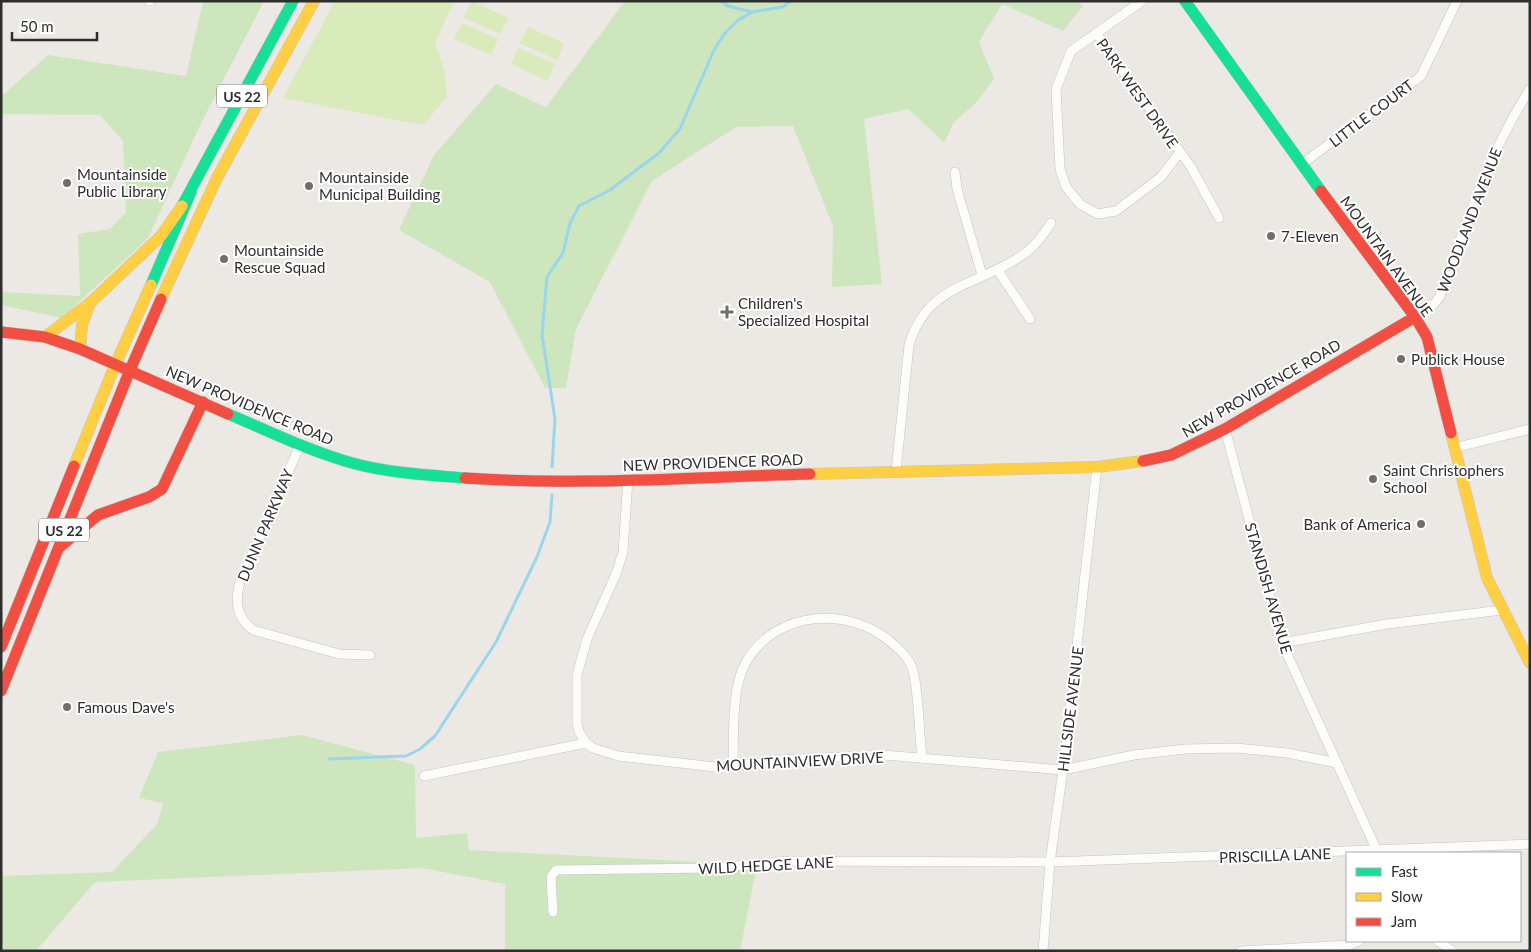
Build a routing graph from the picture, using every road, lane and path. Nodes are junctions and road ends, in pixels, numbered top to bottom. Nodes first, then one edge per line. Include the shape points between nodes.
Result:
1 (293, 1) edge
2 (314, 1) edge
3 (1142, 1) edge
4 (1185, 1) edge
5 (1457, 1) edge
6 (1096, 33) junction
7 (1530, 89) edge
8 (1180, 152) junction
9 (1302, 164) junction
10 (955, 172) dead end
11 (191, 192) junction
12 (1219, 218) dead end
13 (1050, 223) dead end
14 (997, 269) junction
15 (982, 275) junction
16 (90, 302) junction
17 (1415, 317) junction
18 (1030, 319) dead end
19 (1, 332) edge
20 (45, 338) junction
21 (80, 349) junction
22 (116, 363) junction
23 (130, 370) junction
24 (203, 402) junction
25 (1225, 429) junction
26 (1530, 429) edge
27 (300, 445) junction
28 (1454, 448) junction
29 (1097, 467) junction
30 (896, 471) junction
31 (628, 480) junction
32 (61, 546) junction
33 (1502, 610) junction
34 (1282, 643) junction
35 (1, 647) edge
36 (370, 655) dead end
37 (1530, 664) edge
38 (1, 690) edge
39 (586, 743) junction
40 (922, 758) junction
41 (1337, 763) junction
42 (732, 766) junction
43 (1063, 770) junction
44 (424, 776) dead end
45 (1530, 844) edge
46 (1378, 852) edge
47 (1346, 853) edge
48 (1050, 862) junction
49 (553, 912) dead end
50 (1357, 942) edge
51 (1439, 942) edge
52 (1043, 951) edge
53 (1241, 951) edge
54 (1452, 951) edge

1 - 11 main road, US 22
2 - 23 main road, US 22 via 197,218
3 - 6 street, PARK WEST DRIVE
4 - 9 main road, MOUNTAIN AVENUE
5 - 9 street, LITTLE COURT via 1421,76
6 - 8 street, PARK WEST DRIVE
6 - 8 street, PARK WEST DRIVE via 1071,51 1056,89 1060,169 1066,187 1081,205 1098,214 1116,211 1161,177
7 - 17 street, WOODLAND AVENUE via 1490,159 1440,296
8 - 12 street, PARK WEST DRIVE
9 - 17 main road, MOUNTAIN AVENUE
10 - 15 street
11 - 16 main road via 161,236
11 - 22 main road, US 22
13 - 14 street via 1031,249
14 - 15 street
14 - 18 street
15 - 30 street via 934,302 914,327 909,344
16 - 20 main road
16 - 21 main road via 83,320
17 - 25 main road, NEW PROVIDENCE ROAD
17 - 28 main road, MOUNTAIN AVENUE via 1427,337
19 - 20 main road, NEW PROVIDENCE ROAD
20 - 21 main road, NEW PROVIDENCE ROAD
21 - 22 main road, NEW PROVIDENCE ROAD
22 - 23 main road, NEW PROVIDENCE ROAD
22 - 35 main road, US 22
23 - 24 main road, NEW PROVIDENCE ROAD
23 - 32 main road, US 22 via 63,532
24 - 27 main road, NEW PROVIDENCE ROAD
24 - 32 main road via 162,489 150,497 105,511
25 - 29 main road, NEW PROVIDENCE ROAD via 1171,455
25 - 34 street, STANDISH AVENUE
26 - 28 street
27 - 31 main road, NEW PROVIDENCE ROAD via 353,463 424,475 513,481
27 - 36 street, DUNN PARKWAY via 239,585 237,608 246,625 253,630 340,654
28 - 33 main road, MOUNTAIN AVENUE via 1484,567
29 - 30 main road, NEW PROVIDENCE ROAD
29 - 43 street, HILLSIDE AVENUE
30 - 31 main road, NEW PROVIDENCE ROAD
31 - 39 street via 624,552 587,639 577,675 577,723
32 - 38 main road, US 22
33 - 34 street via 1387,624
33 - 37 main road, MOUNTAIN AVENUE
34 - 41 street, STANDISH AVENUE
39 - 42 street, MOUNTAINVIEW DRIVE via 618,756 691,766
39 - 44 street
40 - 42 street, MOUNTAINVIEW DRIVE via 884,755
40 - 42 street via 913,670 903,654 881,634 863,624 844,619 814,618 787,625 771,634 746,662 738,679
40 - 43 street, MOUNTAINVIEW DRIVE
41 - 43 street, MOUNTAINVIEW DRIVE via 1236,748 1185,749 1134,755
41 - 46 street, STANDISH AVENUE
43 - 48 street, HILLSIDE AVENUE
45 - 46 street, PRISCILLA LANE
47 - 48 street, PRISCILLA LANE
48 - 49 street, WILD HEDGE LANE via 789,861 712,868 556,870 551,877
48 - 52 street, HILLSIDE AVENUE
50 - 53 street via 1348,946
51 - 54 street

